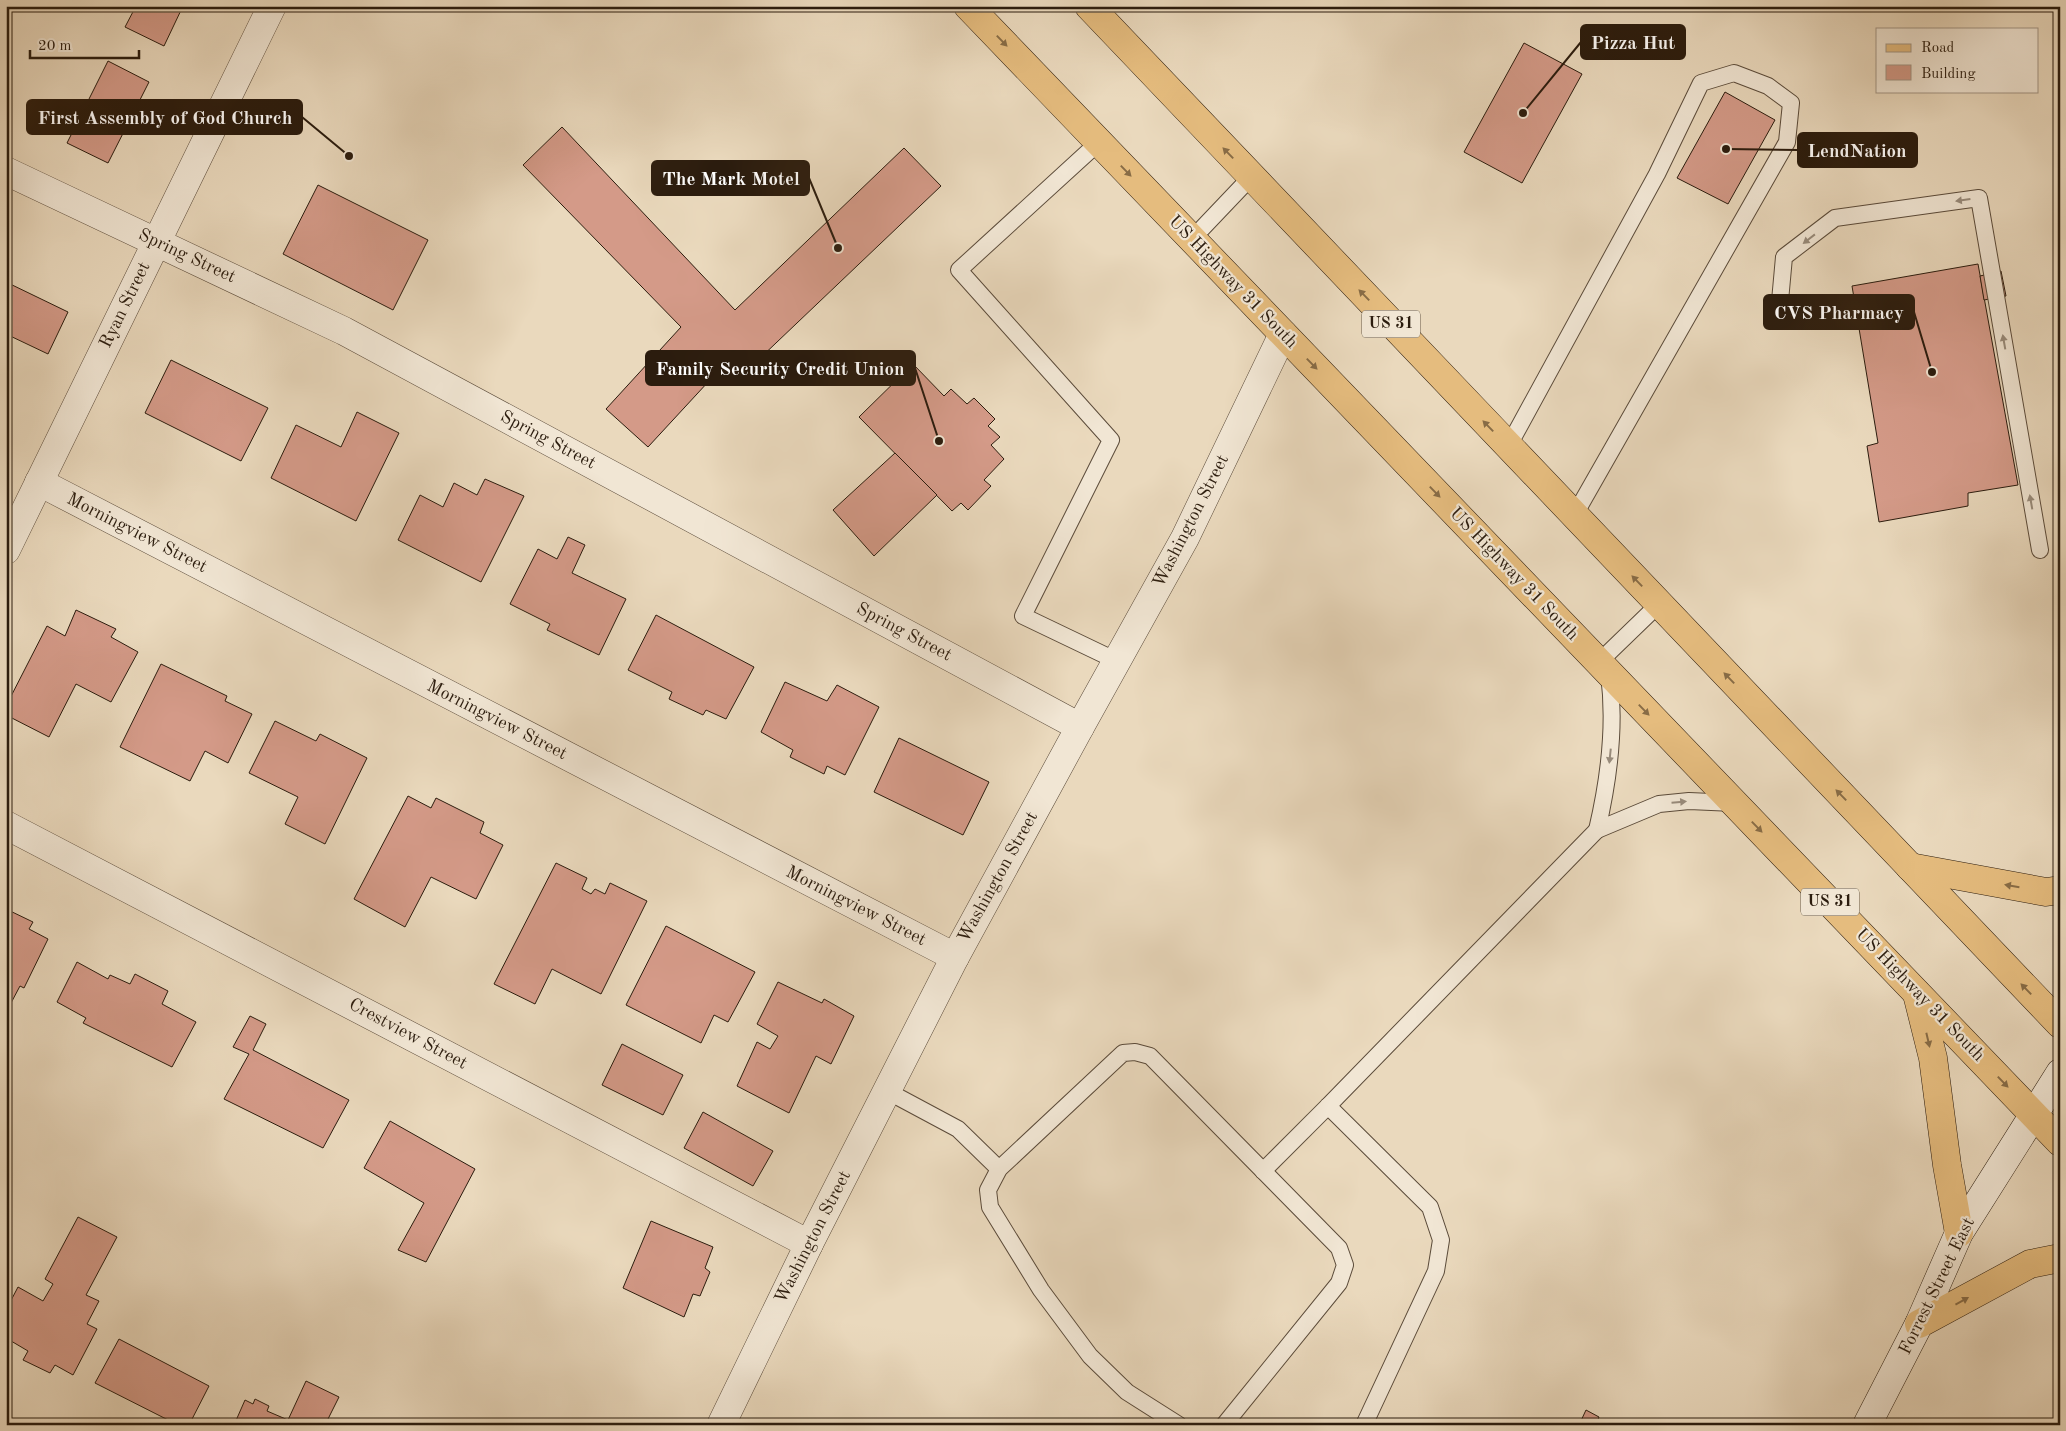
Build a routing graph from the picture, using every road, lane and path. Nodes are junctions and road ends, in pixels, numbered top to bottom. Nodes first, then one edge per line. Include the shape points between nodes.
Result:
1 (272, 6) edge
2 (968, 6) edge
3 (1088, 6) edge
4 (1099, 142) junction
5 (6, 171) edge
6 (1251, 177) junction
7 (1192, 239) junction
8 (157, 241) junction
9 (1780, 301) dead end
10 (1283, 334) junction
11 (1508, 447) junction
12 (39, 482) junction
13 (1574, 516) junction
14 (6, 550) edge
15 (2040, 550) dead end
16 (1659, 604) junction
17 (1116, 661) junction
18 (1604, 667) junction
19 (1080, 727) junction
20 (1734, 803) junction
21 (6, 825) edge
22 (1597, 830) junction
23 (1910, 867) junction
24 (2060, 890) edge
25 (954, 958) junction
26 (1917, 992) junction
27 (2060, 1024) edge
28 (2060, 1073) edge
29 (887, 1091) junction
30 (1328, 1106) junction
31 (2033, 1113) junction
32 (2060, 1142) edge
33 (999, 1169) junction
34 (1263, 1171) junction
35 (1959, 1233) junction
36 (809, 1244) junction
37 (2060, 1258) edge
38 (1919, 1324) junction
39 (721, 1425) edge
40 (1179, 1425) edge
41 (1224, 1425) edge
42 (1364, 1425) edge
43 (1866, 1425) edge

1 - 8 street, Ryan Street
2 -> 4 main road, US Highway 31 South / US 31
6 -> 3 main road, US 31
4 -> 7 main road, US Highway 31 South / US 31
4 - 17 lane via 958,270 1111,440 1023,616
5 - 8 street, Spring Street
6 - 7 lane
11 -> 6 main road, US 31
7 - 10 main road, US Highway 31 South / US 31
8 - 12 street, Ryan Street
8 - 19 street, Spring Street via 344,331
15 -> 9 lane via 1979,198 1835,218 1784,257
10 - 17 street, Washington Street via 1185,538
10 -> 18 main road, US Highway 31 South / US 31
11 - 13 main road, US 31
11 - 13 lane via 1657,174 1701,83 1734,73 1768,86 1791,103 1787,142
12 - 14 street, Ryan Street
12 - 25 street, Morningview Street
16 -> 13 main road, US 31
16 - 18 lane
23 -> 16 main road, US 31
17 - 19 street, Washington Street
18 -> 20 main road, US Highway 31 South / US 31
18 -> 22 lane via 1613,704 1606,791
19 - 25 street, Washington Street
22 -> 20 lane via 1659,804 1689,801
20 -> 26 main road, US Highway 31 South / US 31
21 - 36 street, Crestview Street
22 - 30 lane
24 -> 23 main road via 2046,892
27 -> 23 main road, US 31
25 - 29 street, Washington Street
26 -> 31 main road, US Highway 31 South / US 31
26 -> 35 main road via 1933,1058
28 - 31 street, Forrest Street East
29 - 33 lane via 958,1129
29 - 36 street, Washington Street
30 - 34 lane
30 - 42 lane via 1430,1207 1441,1240 1436,1271
31 - 32 main road, US Highway 31 South / US 31
31 - 35 street, Forrest Street East
33 - 34 lane via 1124,1053 1135,1052 1150,1056
33 - 40 lane via 988,1190 990,1206 1041,1290 1096,1362 1127,1392
34 - 41 lane via 1338,1248 1345,1265 1339,1283
35 - 38 street, Forrest Street East
36 - 39 street, Washington Street
38 -> 37 main road via 2030,1264
38 - 43 street, Forrest Street East

